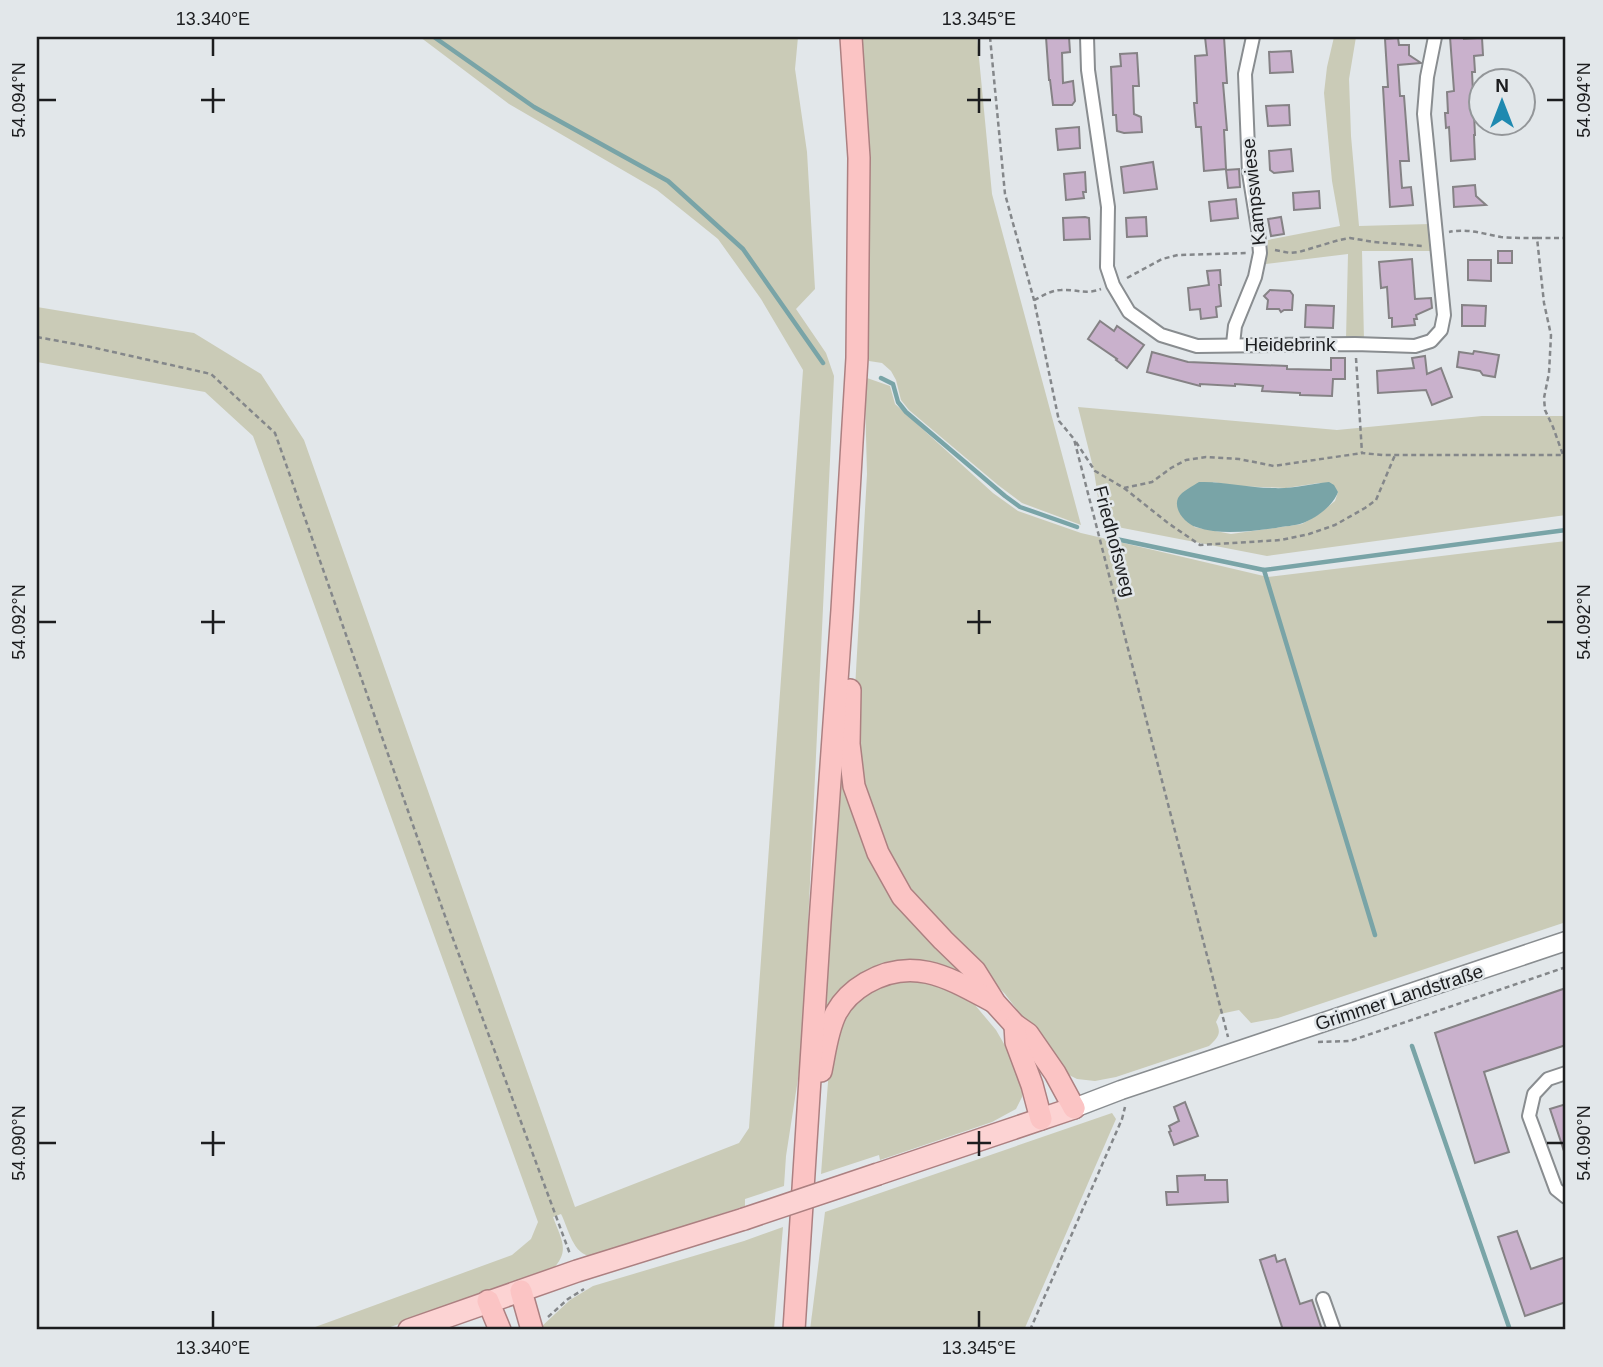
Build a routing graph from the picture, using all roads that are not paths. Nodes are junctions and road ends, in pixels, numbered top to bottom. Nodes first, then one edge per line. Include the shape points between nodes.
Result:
1 (851, 37) edge
2 (1087, 37) edge
3 (1253, 37) edge
4 (1435, 37) edge
5 (1233, 344) junction
6 (842, 610) junction
7 (1566, 941) edge
8 (995, 1003) junction
9 (1015, 1025) junction
10 (1566, 1073) edge
11 (1074, 1108) junction
12 (1041, 1119) junction
13 (805, 1147) junction
14 (1566, 1197) edge
15 (797, 1283) junction
16 (521, 1291) junction
17 (1323, 1299) dead end
18 (488, 1301) junction
19 (420, 1328) edge
20 (531, 1328) edge
21 (500, 1330) edge
22 (788, 1330) edge
23 (794, 1330) edge
24 (1334, 1330) edge

1 - 6 highway via 859,158 857,358
2 - 5 street, Heidebrink via 1108,207 1107,267 1113,285 1129,312 1161,335 1197,346
3 - 5 street, Kampswiese via 1245,74 1247,136 1260,253
4 - 5 street, Heidebrink via 1424,114 1444,315 1441,330 1431,341 1415,346
6 - 8 highway via 853,639 849,744 854,786 878,853 902,896 975,971
6 - 13 highway
7 - 11 main road, Grimmer Landstraße
8 - 9 highway
8 - 13 highway via 942,975 909,969 859,987 836,1013 829,1032
9 - 11 highway via 1028,1034
9 - 12 highway via 1016,1042
10 - 14 street via 1548,1079 1534,1094 1529,1116 1556,1189
11 - 12 main road
12 - 16 main road, bridge via 583,1278
13 - 15 highway
15 - 22 highway
15 - 23 highway
16 - 18 main road
16 - 20 highway
17 - 24 street
18 - 19 main road
18 - 21 highway

